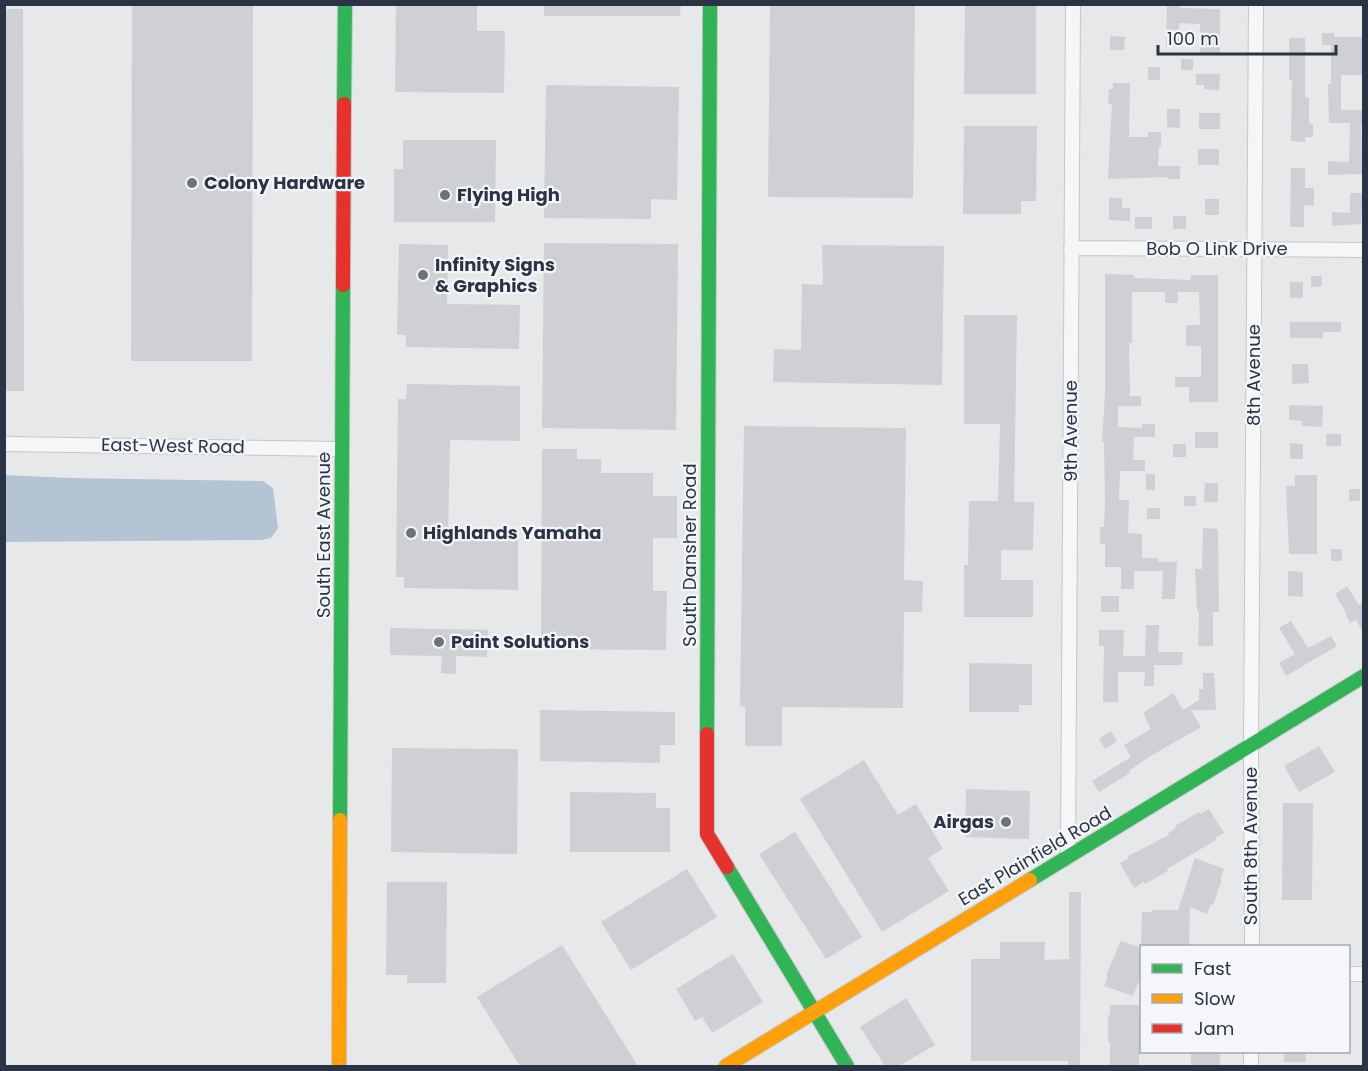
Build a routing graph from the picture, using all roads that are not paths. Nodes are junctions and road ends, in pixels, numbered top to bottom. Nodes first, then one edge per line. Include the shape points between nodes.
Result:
1 (345, 4) edge
2 (710, 4) edge
3 (1073, 4) edge
4 (1256, 4) edge
5 (1071, 248) junction
6 (1255, 249) junction
7 (1364, 250) edge
8 (4, 444) edge
9 (342, 449) junction
10 (1364, 676) edge
11 (1251, 745) junction
12 (1068, 857) junction
13 (1252, 945) edge
14 (814, 1012) junction
15 (339, 1066) edge
16 (726, 1066) edge
17 (847, 1066) edge

1 - 9 main road, South East Avenue
2 - 14 main road, South Dansher Road via 707,834
3 - 5 street, 9th Avenue
4 - 6 street, 8th Avenue
5 - 6 street, Bob O Link Drive
5 - 12 street, 9th Avenue
6 - 7 street, Bob O Link Drive
6 - 11 street, 8th Avenue
8 - 9 street, East-West Road
9 - 15 main road, South East Avenue
10 - 11 main road, East Plainfield Road
11 - 12 main road, East Plainfield Road
11 - 13 street, South 8th Avenue
12 - 14 main road, East Plainfield Road
14 - 16 main road, East Plainfield Road
14 - 17 main road, South Dansher Road

